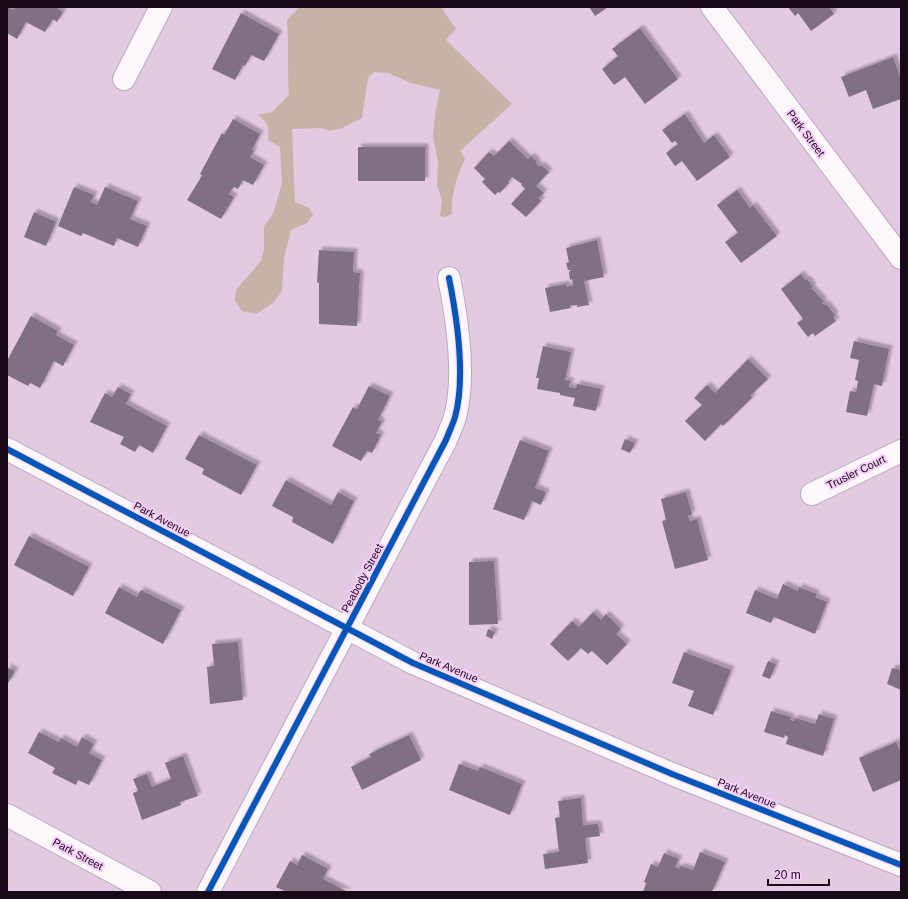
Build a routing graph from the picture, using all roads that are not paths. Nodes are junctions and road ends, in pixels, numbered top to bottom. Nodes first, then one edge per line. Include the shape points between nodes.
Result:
1 (161, 7) edge
2 (712, 7) edge
3 (124, 79) dead end
4 (901, 258) edge
5 (448, 278) dead end
6 (7, 449) edge
7 (901, 451) edge
8 (812, 494) dead end
9 (347, 628) junction
10 (7, 815) edge
11 (901, 865) edge
12 (150, 892) edge
13 (208, 892) edge

1 - 3 street
2 - 4 street, Park Street
5 - 9 street, Peabody Street via 456,315 459,359 455,417 446,440
6 - 9 street, Park Avenue
7 - 8 street, Trusler Court
9 - 11 street, Park Avenue via 413,663 672,774
9 - 13 street, Peabody Street
10 - 12 street, Park Street

